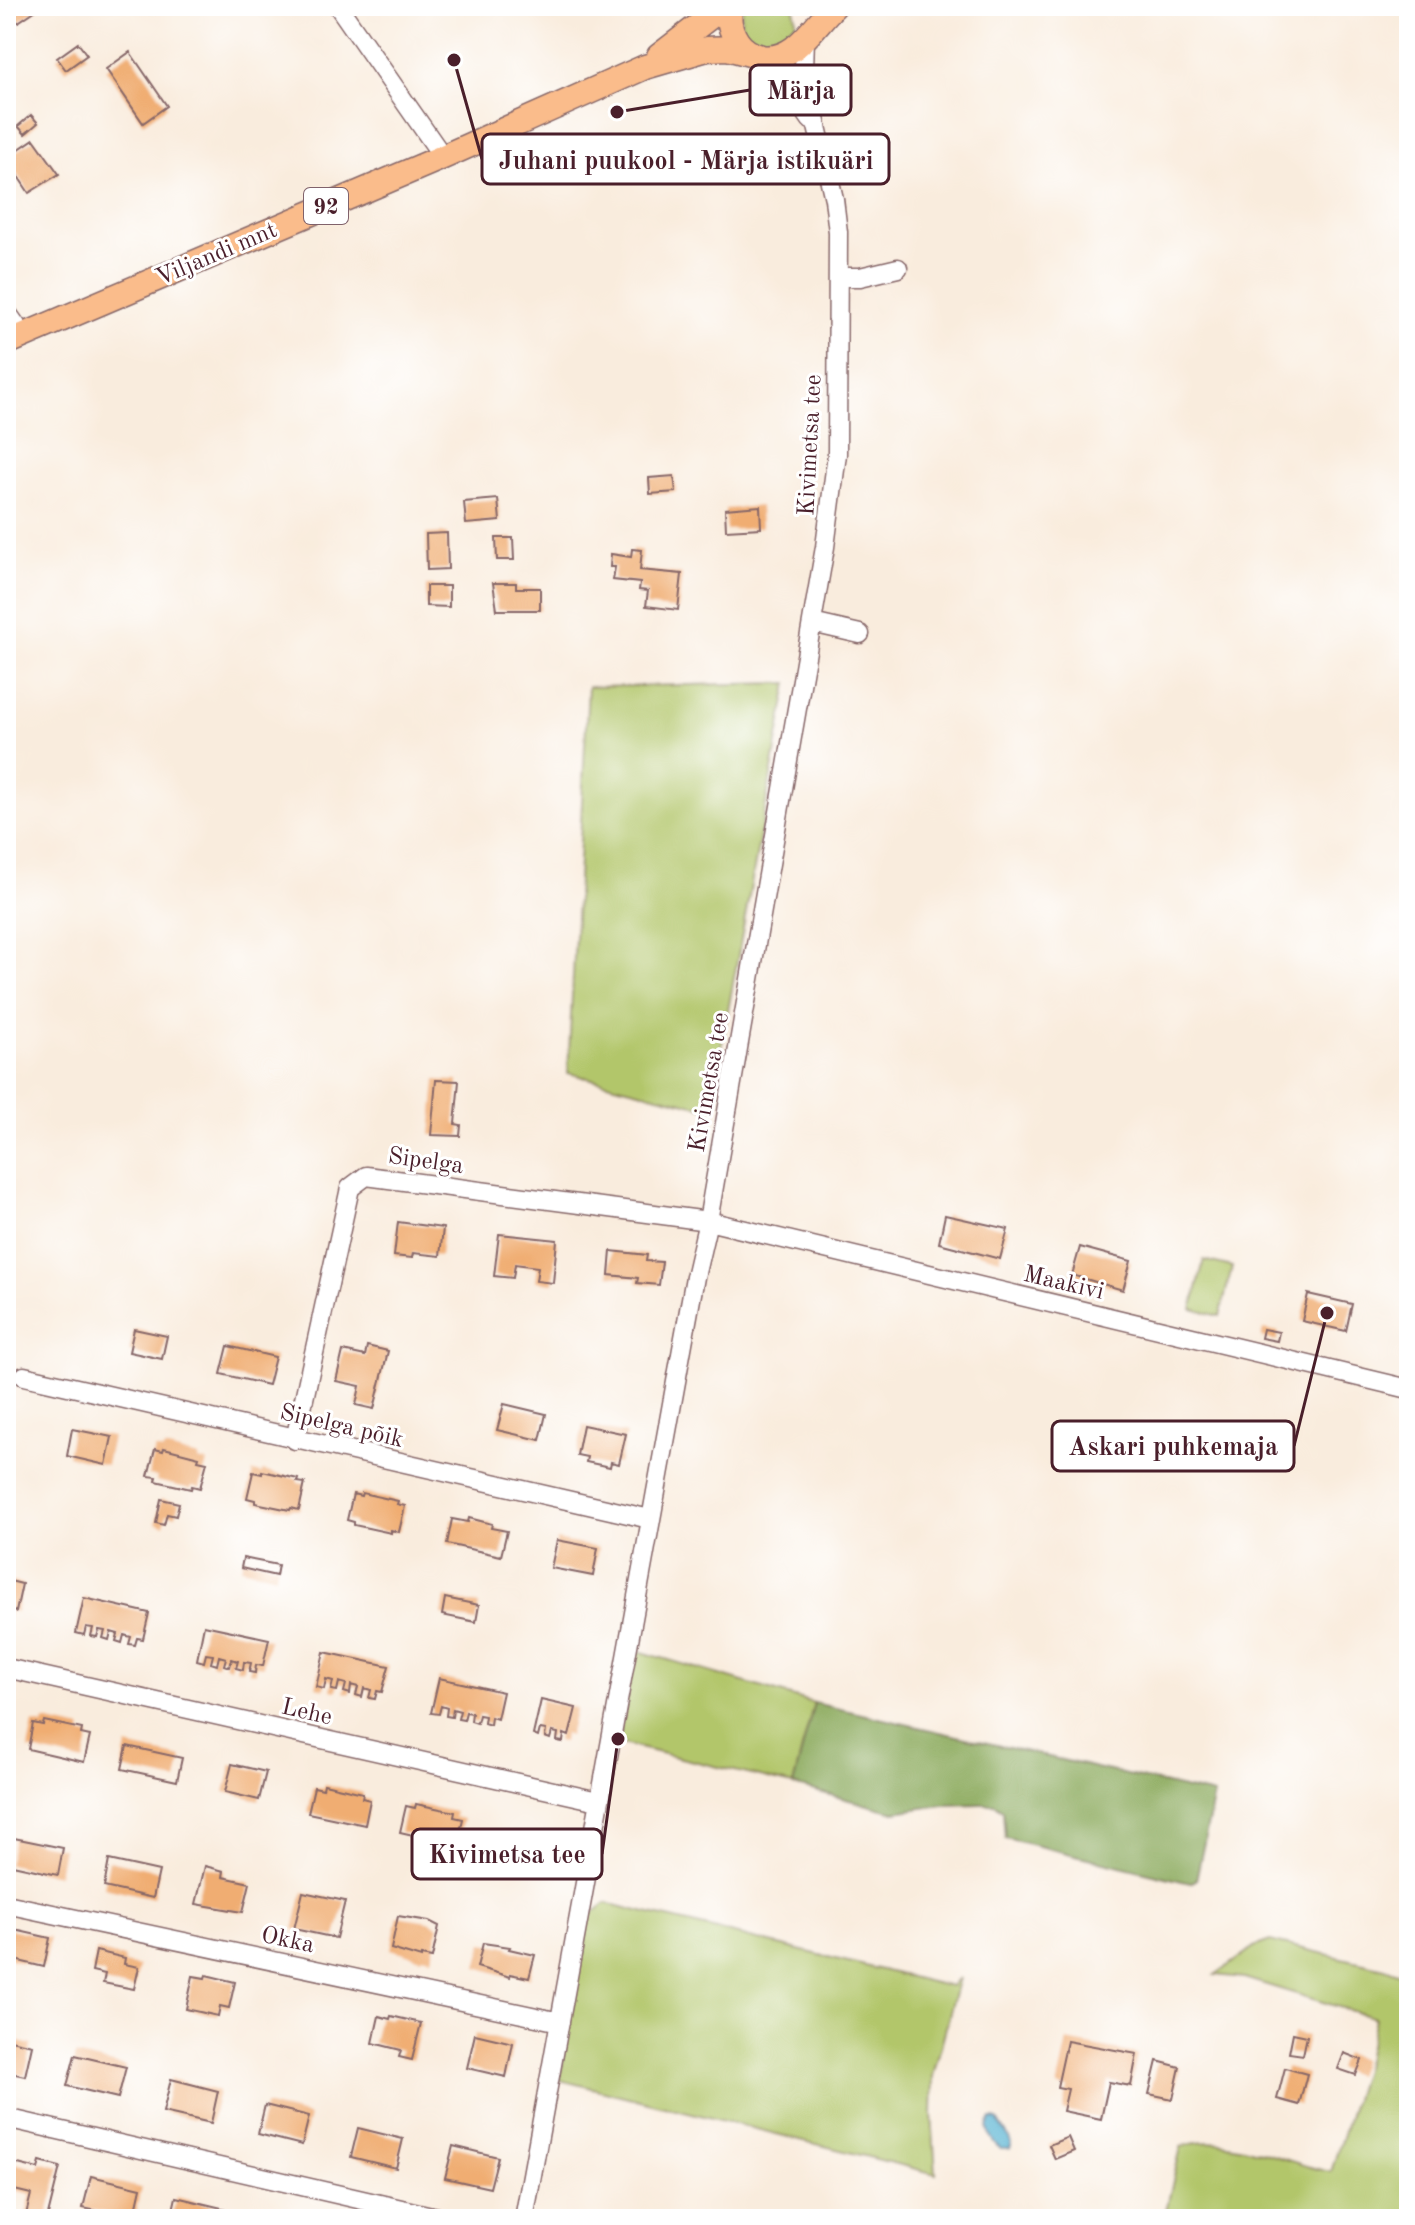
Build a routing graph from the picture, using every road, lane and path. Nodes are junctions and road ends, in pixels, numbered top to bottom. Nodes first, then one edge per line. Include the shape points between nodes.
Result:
1 (338, 6) edge
2 (724, 6) edge
3 (731, 6) edge
4 (808, 6) edge
5 (834, 6) edge
6 (805, 37) junction
7 (753, 55) junction
8 (645, 67) junction
9 (820, 137) junction
10 (443, 157) junction
11 (898, 268) dead end
12 (838, 277) junction
13 (6, 311) edge
14 (14, 339) edge
15 (812, 623) junction
16 (860, 634) dead end
17 (708, 1221) junction
18 (24, 1376) dead end
19 (1409, 1389) edge
20 (295, 1440) junction
21 (650, 1519) junction
22 (6, 1668) edge
23 (598, 1801) junction
24 (6, 1904) edge
25 (560, 2022) junction
26 (6, 2118) edge
27 (445, 2219) edge
28 (524, 2219) edge

1 - 10 street
2 - 8 main road, Viljandi mnt / 92
3 - 7 main road via 731,31
4 - 6 main road
5 - 6 main road, 92
6 - 7 main road, 92 via 791,52 773,58
6 - 9 street, Kivimetsa tee via 804,71
7 - 8 main road, Viljandi mnt / 92 via 707,49
7 - 9 street, Kivimetsa tee via 785,83
8 - 10 main road, Viljandi mnt / 92
9 - 12 street, Kivimetsa tee via 834,199
10 - 14 main road, Viljandi mnt / 92
11 - 12 street
12 - 15 street, Kivimetsa tee via 837,454
13 - 14 street
15 - 16 street
15 - 17 street, Kivimetsa tee
17 - 19 street, Maakivi
17 - 20 street, Sipelga via 366,1176 350,1188
17 - 21 street, Kivimetsa tee
18 - 20 street, Sipelga põik
20 - 21 street, Sipelga põik
21 - 23 street, Kivimetsa tee
22 - 23 street, Lehe
23 - 25 street, Kivimetsa tee
24 - 25 street, Okka
25 - 28 street, Kivimetsa tee
26 - 27 street

